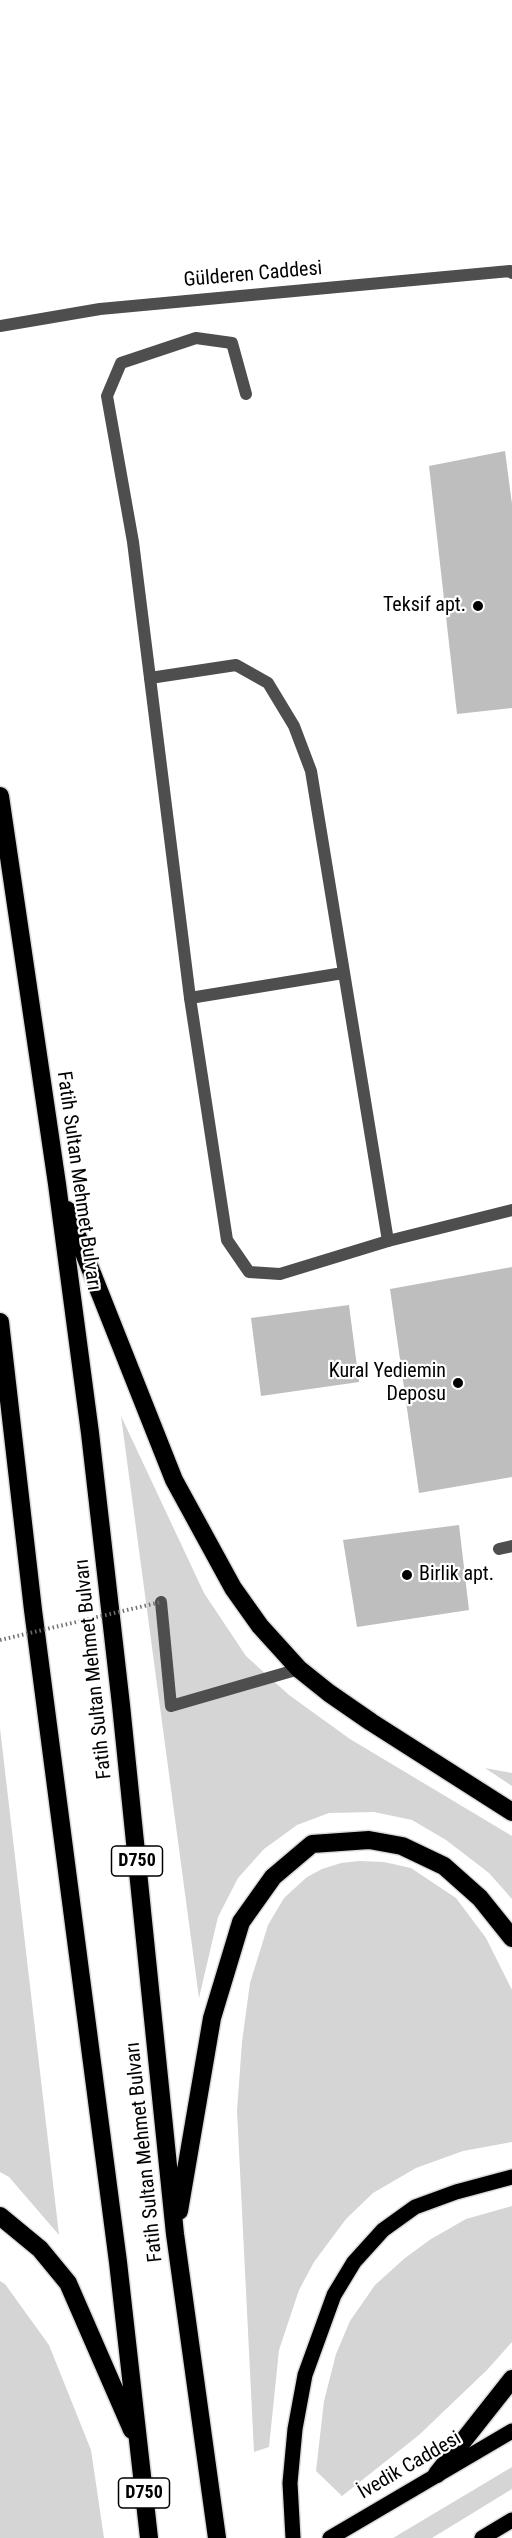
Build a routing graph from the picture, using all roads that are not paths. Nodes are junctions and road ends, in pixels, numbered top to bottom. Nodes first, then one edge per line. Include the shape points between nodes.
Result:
1 (511, 272) edge
2 (0, 326) edge
3 (246, 394) dead end
4 (150, 678) junction
5 (0, 796) edge
6 (343, 973) junction
7 (190, 998) junction
8 (57, 1184) junction
9 (512, 1210) edge
10 (388, 1241) junction
11 (0, 1322) edge
12 (512, 1546) edge
13 (499, 1549) dead end
14 (161, 1602) road end
15 (299, 1669) junction
16 (512, 1812) edge
17 (512, 1938) edge
18 (512, 2177) edge
19 (0, 2216) edge
20 (175, 2234) junction
21 (512, 2379) edge
22 (512, 2431) edge
23 (139, 2447) junction
24 (437, 2474) junction
25 (512, 2520) edge
26 (149, 2538) edge
27 (217, 2538) edge
28 (293, 2538) edge
29 (330, 2538) edge
30 (482, 2538) edge

1 - 2 street, Gülderen Caddesi via 100,309
3 - 4 street via 232,343 196,338 121,363 107,396 133,542
4 - 6 street via 236,665 268,683 294,726 311,771
4 - 7 street
5 - 8 highway, Fatih Sultan Mehmet Bulvarı / D750
6 - 7 street
6 - 10 street
7 - 10 street via 227,1240 249,1272 280,1274
8 - 15 highway via 174,1480 233,1588
8 - 20 highway, Fatih Sultan Mehmet Bulvarı / D750 via 122,1705
9 - 10 street
11 - 23 highway, Fatih Sultan Mehmet Bulvarı / D750
12 - 13 street
14 - 15 street via 171,1706
15 - 16 highway via 371,1722
17 - 20 highway via 480,1898 444,1866 402,1846 369,1840 312,1844 273,1877 242,1922 212,2018
18 - 28 main road via 415,2207 383,2230 334,2295 305,2375 295,2429 290,2483
19 - 23 highway via 40,2249 68,2283
20 - 27 highway, Fatih Sultan Mehmet Bulvarı / D750
21 - 24 highway
22 - 24 main road, İvedik Caddesi
23 - 26 highway, Fatih Sultan Mehmet Bulvarı / D750
24 - 29 main road, İvedik Caddesi
25 - 30 main road

